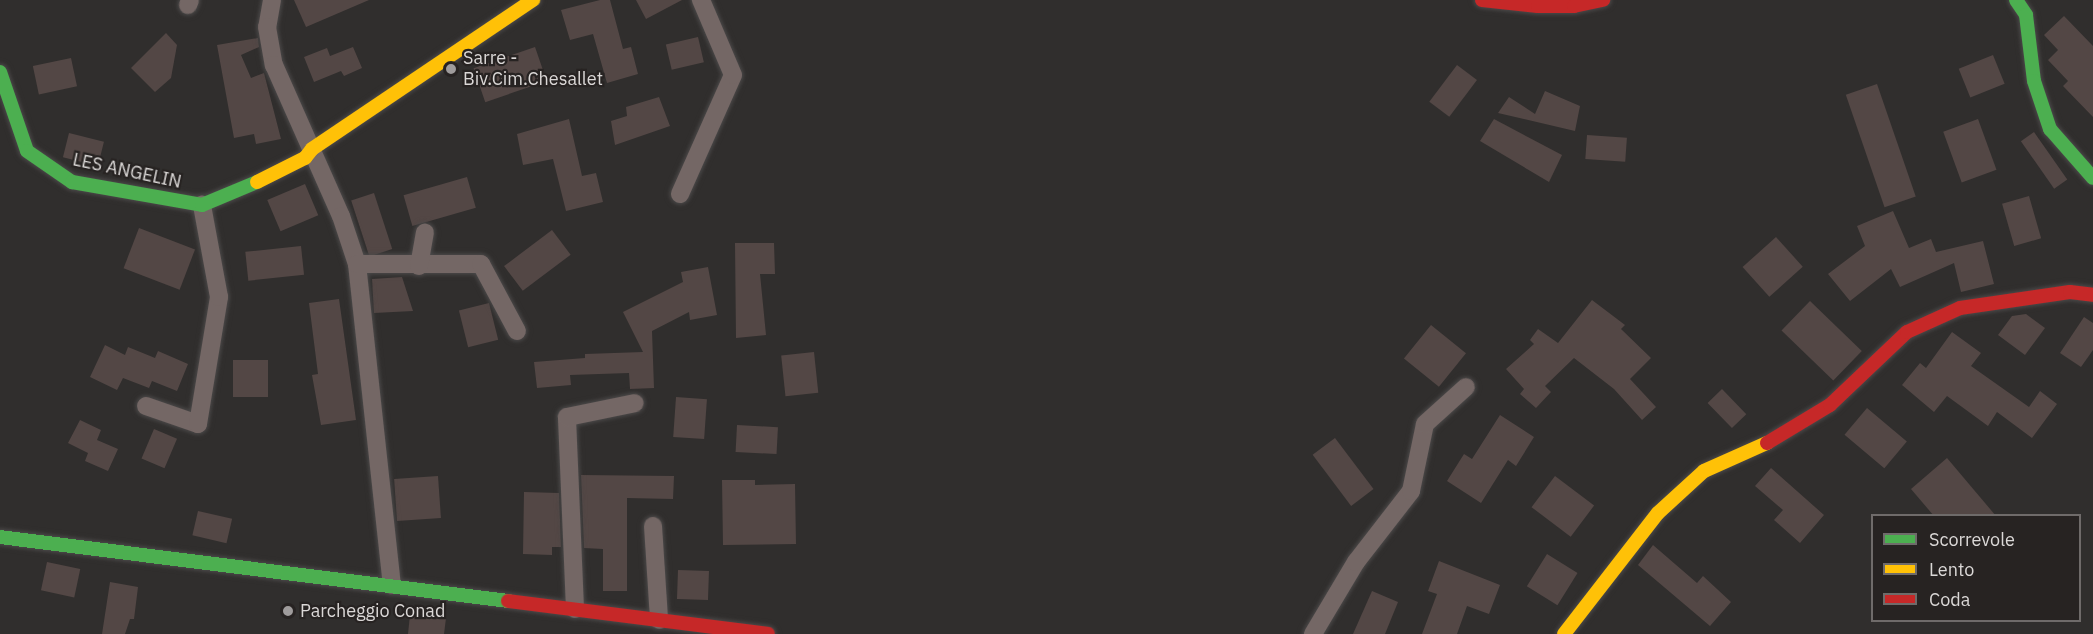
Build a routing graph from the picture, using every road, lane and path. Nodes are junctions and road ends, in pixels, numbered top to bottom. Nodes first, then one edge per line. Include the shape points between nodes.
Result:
1 (273, 0) edge
2 (533, 0) edge
3 (701, 0) edge
4 (1482, 0) edge
5 (1603, 0) edge
6 (2016, 0) edge
7 (0, 72) edge
8 (312, 149) junction
9 (2093, 178) edge
10 (680, 194) dead end
11 (202, 205) junction
12 (425, 233) dead end
13 (357, 264) junction
14 (418, 266) junction
15 (2093, 295) edge
16 (517, 331) dead end
17 (1466, 387) dead end
18 (635, 403) dead end
19 (146, 406) dead end
20 (653, 526) dead end
21 (0, 537) edge
22 (392, 585) junction
23 (576, 609) junction
24 (659, 620) junction
25 (768, 634) edge
26 (1313, 634) edge
27 (1564, 634) edge

1 - 8 street via 267,27 274,65
2 - 8 street
3 - 10 street via 733,75
4 - 5 street via 1574,6
6 - 9 street via 2026,15 2034,81 2050,129
7 - 11 street, LES ANGELIN via 27,151 47,168 72,182
8 - 11 street via 305,158 224,199
8 - 13 street
11 - 19 street via 219,297 198,424
12 - 14 street
13 - 14 street
13 - 22 street
14 - 16 street via 482,264
15 - 27 street via 2070,292 1960,308 1907,332 1830,405 1785,435 1704,471 1658,513
17 - 26 street via 1425,424 1411,491 1356,562
18 - 23 street via 567,417
20 - 24 street
21 - 22 street
22 - 23 street
23 - 24 street
24 - 25 street

